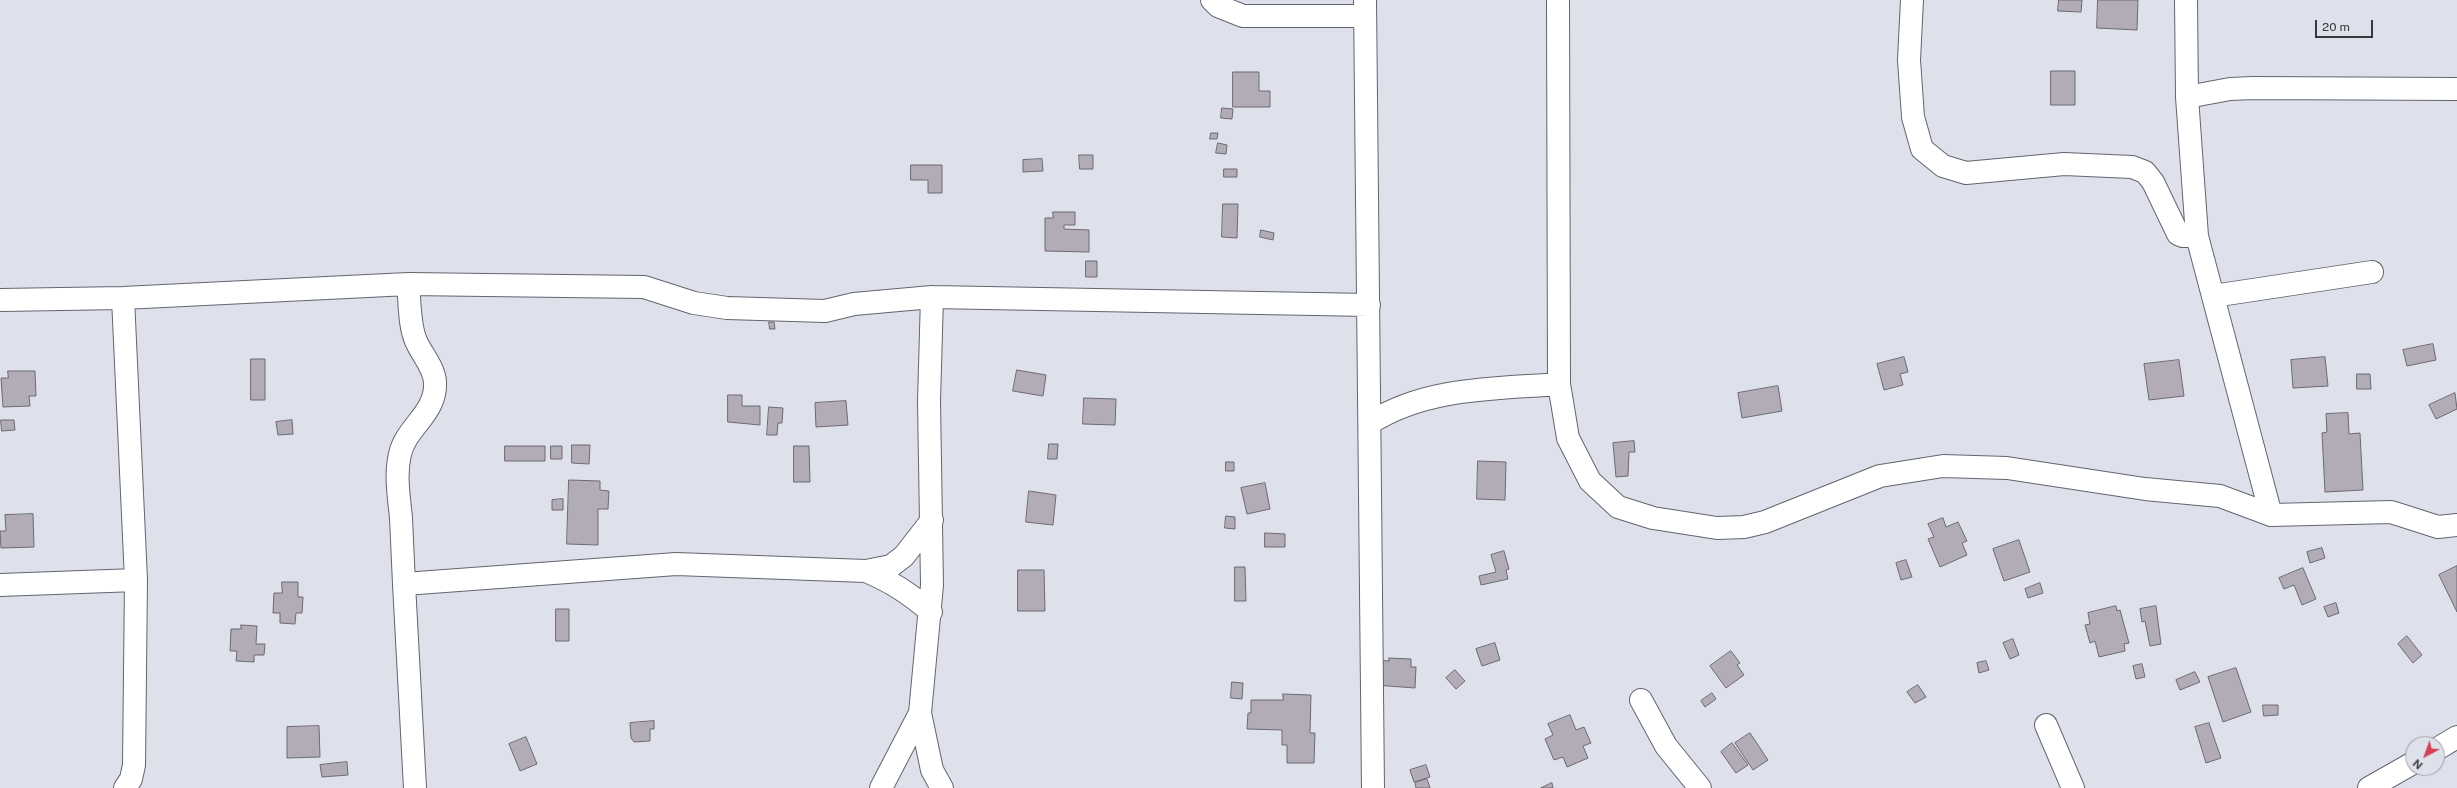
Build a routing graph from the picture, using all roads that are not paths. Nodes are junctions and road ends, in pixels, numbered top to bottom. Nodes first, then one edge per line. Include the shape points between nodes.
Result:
1 (1212, 0) edge
2 (1558, 0) edge
3 (1912, 0) edge
4 (2186, 0) edge
5 (1364, 8) edge
6 (2457, 89) edge
7 (2187, 97) junction
8 (2197, 236) junction
9 (2372, 272) dead end
10 (408, 284) junction
11 (2213, 296) junction
12 (932, 297) junction
13 (123, 298) junction
14 (0, 300) edge
15 (1369, 305) junction
16 (1559, 384) junction
17 (1370, 423) junction
18 (2271, 515) junction
19 (932, 520) junction
20 (2457, 525) edge
21 (866, 571) junction
22 (136, 580) junction
23 (404, 584) junction
24 (0, 585) edge
25 (931, 612) junction
26 (1641, 700) dead end
27 (920, 714) junction
28 (2046, 726) dead end
29 (2457, 737) edge
30 (2445, 744) edge
31 (2405, 768) edge
32 (125, 788) edge
33 (415, 788) edge
34 (881, 788) edge
35 (942, 788) edge
36 (1373, 788) edge
37 (1700, 788) edge
38 (2073, 788) edge
39 (2369, 788) edge

1 - 5 street via 1218,6 1243,16
2 - 16 street
3 - 8 street via 1909,60 1913,117 1922,149 1943,166 1966,173 2038,165 2132,167 2145,172 2153,182 2178,234
4 - 7 street
5 - 15 street
6 - 7 street via 2253,88 2230,89
7 - 8 street
8 - 11 street
9 - 11 street
10 - 12 street via 644,287 694,303 728,308 825,311 854,304
10 - 13 street
10 - 23 street via 416,341 432,369 435,382 433,400 427,412 408,435 400,453 397,472
11 - 18 street
12 - 15 street
12 - 19 street via 929,401
13 - 14 street
13 - 22 street
15 - 17 street
16 - 17 street via 1459,392 1419,399 1387,412
16 - 18 street via 1568,438 1590,482 1618,507 1653,518 1717,528 1744,526 1764,522 1880,476 1943,466 2007,468 2145,489 2220,496
17 - 36 street
18 - 20 street via 2391,512 2438,526
19 - 21 street via 904,556 891,566
19 - 25 street
21 - 23 street via 676,564
21 - 25 street via 906,591
22 - 24 street
22 - 32 street via 134,765 131,779
23 - 33 street
25 - 27 street
26 - 37 street via 1666,746
27 - 34 street
27 - 35 street via 932,770
28 - 38 street
29 - 30 street
31 - 39 street

